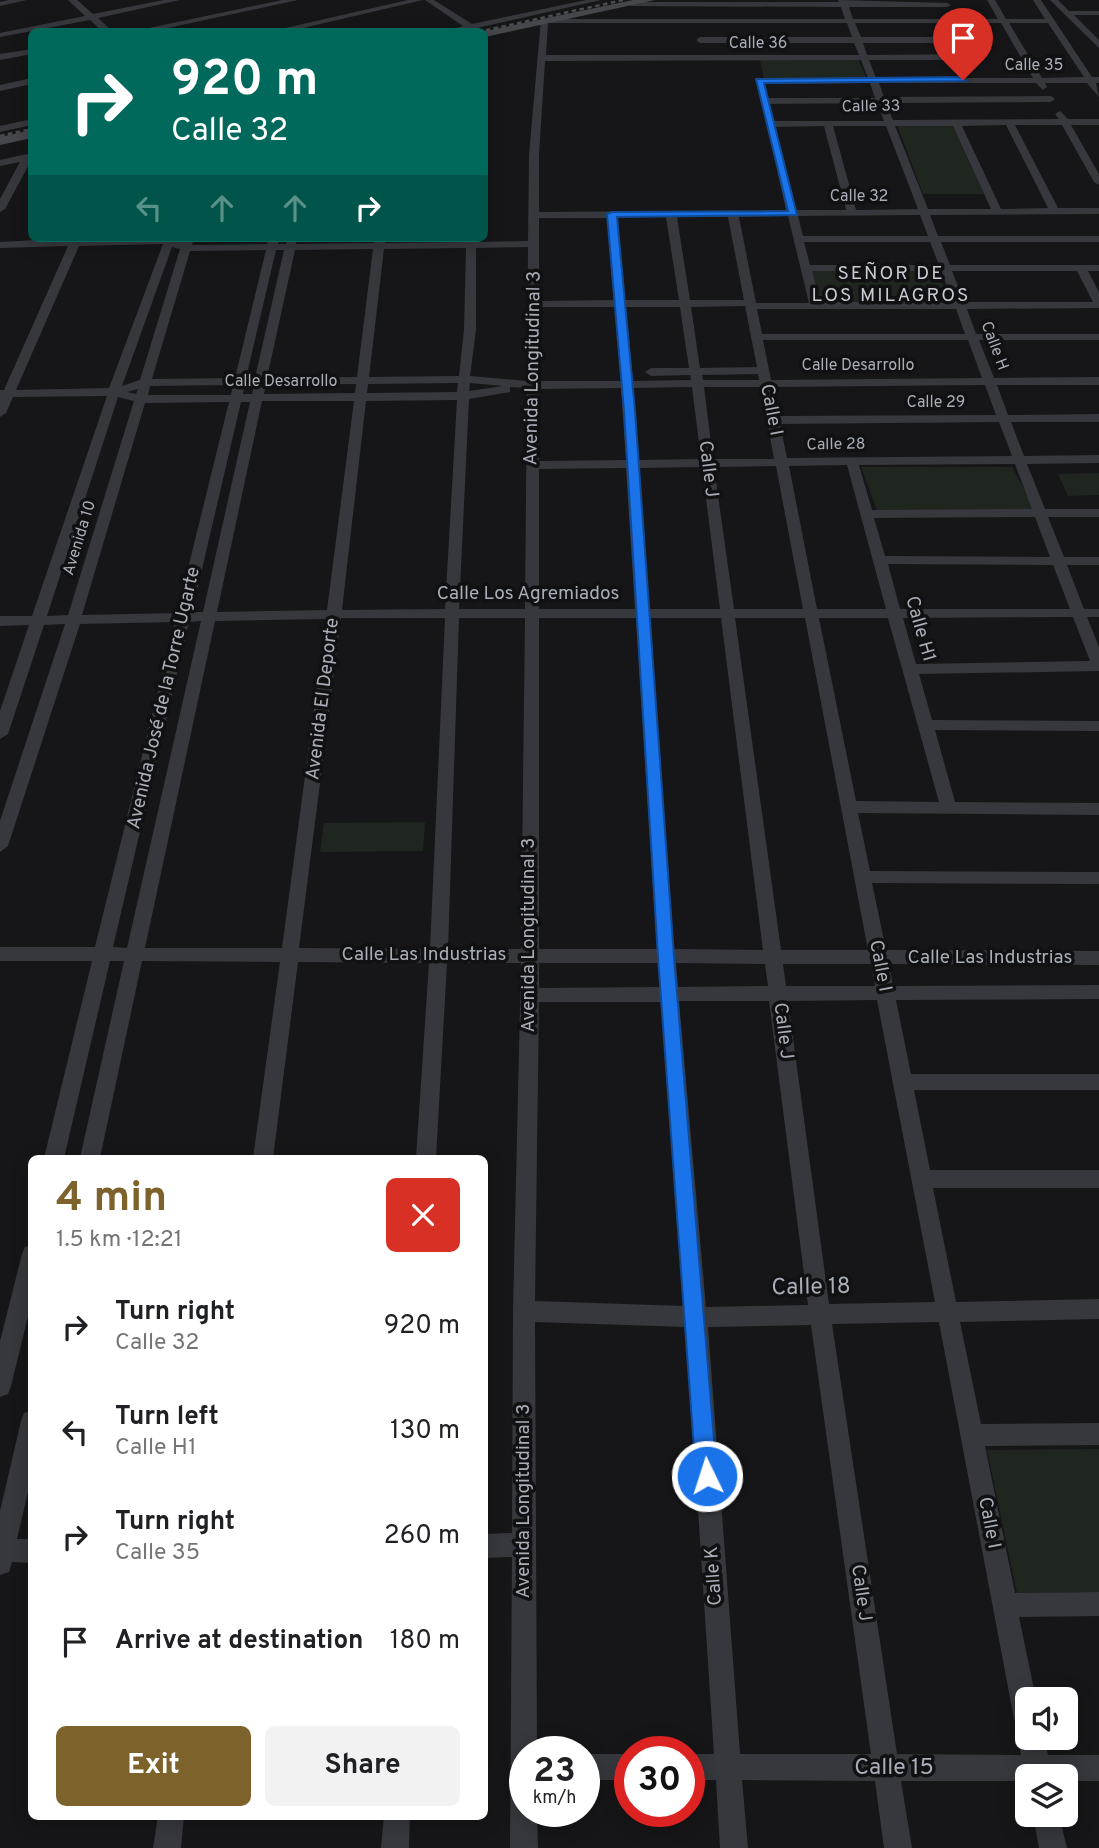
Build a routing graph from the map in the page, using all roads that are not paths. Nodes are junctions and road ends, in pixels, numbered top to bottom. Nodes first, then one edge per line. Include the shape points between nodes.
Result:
1 (23, 0) edge
2 (72, 0) edge
3 (128, 0) edge
4 (176, 0) edge
5 (293, 0) edge
6 (419, 0) edge
7 (429, 0) edge
8 (597, 0) edge
9 (649, 0) edge
10 (991, 0) edge
11 (1037, 0) edge
12 (1054, 0) edge
13 (1085, 0) edge
14 (946, 2) edge
15 (691, 3) edge
16 (843, 3) edge
17 (0, 4) edge
18 (631, 4) junction
19 (83, 9) junction
20 (1066, 13) junction
21 (1096, 13) edge
22 (92, 17) junction
23 (1003, 21) junction
24 (1050, 21) junction
25 (544, 22) junction
26 (697, 22) junction
27 (850, 22) junction
28 (956, 22) junction
29 (1099, 22) edge
30 (0, 25) edge
31 (36, 28) edge
32 (104, 28) edge
33 (154, 28) edge
34 (290, 28) edge
35 (472, 28) edge
36 (478, 28) edge
37 (28, 30) edge
38 (1099, 30) edge
39 (1084, 31) junction
40 (488, 33) edge
41 (0, 35) edge
42 (700, 40) junction
43 (858, 40) junction
44 (965, 40) junction
45 (1099, 45) edge
46 (28, 52) edge
47 (0, 57) edge
48 (864, 57) junction
49 (975, 57) junction
50 (541, 58) junction
51 (704, 58) junction
52 (754, 58) junction
53 (873, 80) junction
54 (987, 80) junction
55 (1038, 80) junction
56 (1094, 80) edge
57 (759, 81) junction
58 (28, 82) edge
59 (0, 88) edge
60 (1099, 94) edge
61 (1051, 99) junction
62 (881, 100) junction
63 (764, 101) junction
64 (956, 122) junction
65 (1009, 122) junction
66 (1065, 122) junction
67 (1099, 122) edge
68 (28, 123) edge
69 (889, 123) junction
70 (770, 124) junction
71 (828, 124) junction
72 (0, 129) edge
73 (28, 135) edge
74 (0, 141) edge
75 (28, 156) edge
76 (28, 158) edge
77 (0, 163) edge
78 (1099, 182) edge
79 (0, 209) edge
80 (998, 212) junction
81 (1055, 212) junction
82 (1099, 212) edge
83 (793, 213) junction
84 (852, 213) junction
85 (924, 213) junction
86 (612, 214) junction
87 (671, 214) junction
88 (733, 214) junction
89 (535, 215) junction
90 (488, 233) edge
91 (533, 238) junction
92 (798, 239) junction
93 (934, 239) junction
94 (1099, 239) edge
95 (488, 240) edge
96 (57, 242) edge
97 (76, 242) edge
98 (168, 242) edge
99 (188, 242) edge
100 (230, 242) edge
101 (291, 242) edge
102 (379, 242) edge
103 (471, 242) edge
104 (273, 243) edge
105 (0, 245) edge
106 (804, 268) junction
107 (945, 268) junction
108 (1081, 268) junction
109 (1099, 268) edge
110 (685, 303) junction
111 (534, 304) junction
112 (620, 304) junction
113 (751, 304) junction
114 (1099, 304) edge
115 (960, 305) junction
116 (815, 306) junction
117 (757, 337) junction
118 (972, 337) junction
119 (1099, 337) edge
120 (1099, 371) edge
121 (765, 376) junction
122 (987, 376) junction
123 (696, 377) junction
124 (627, 378) junction
125 (464, 379) junction
126 (533, 379) junction
127 (362, 380) junction
128 (1099, 381) edge
129 (241, 382) junction
130 (262, 382) junction
131 (144, 383) junction
132 (114, 392) junction
133 (4, 393) edge
134 (464, 396) junction
135 (237, 398) junction
136 (258, 398) junction
137 (360, 398) junction
138 (139, 399) junction
139 (0, 413) edge
140 (1099, 418) edge
141 (1004, 419) junction
142 (774, 420) junction
143 (1099, 459) edge
144 (1020, 460) junction
145 (852, 462) junction
146 (782, 463) junction
147 (633, 464) junction
148 (708, 464) junction
149 (532, 465) junction
150 (1099, 513) edge
151 (867, 514) junction
152 (1040, 514) junction
153 (880, 560) junction
154 (1059, 561) junction
155 (1099, 561) edge
156 (727, 612) junction
157 (532, 613) junction
158 (644, 613) junction
159 (1079, 613) junction
160 (1099, 613) edge
161 (334, 614) junction
162 (452, 614) junction
163 (811, 614) junction
164 (896, 614) junction
165 (208, 615) junction
166 (183, 616) junction
167 (74, 619) junction
168 (38, 620) junction
169 (0, 621) edge
170 (1099, 666) edge
171 (911, 669) junction
172 (926, 725) junction
173 (1099, 726) edge
174 (0, 734) edge
175 (849, 807) junction
176 (949, 808) junction
177 (1099, 808) edge
178 (0, 846) edge
179 (863, 877) junction
180 (1099, 878) edge
181 (0, 954) edge
182 (103, 954) junction
183 (135, 954) junction
184 (291, 955) junction
185 (440, 955) junction
186 (530, 956) junction
187 (666, 957) junction
188 (772, 957) junction
189 (879, 958) junction
190 (1099, 958) edge
191 (1099, 992) edge
192 (886, 993) junction
193 (670, 994) junction
194 (779, 994) junction
195 (530, 995) junction
196 (903, 1082) junction
197 (1099, 1082) edge
198 (55, 1155) edge
199 (91, 1155) edge
200 (263, 1155) edge
201 (426, 1155) edge
202 (922, 1179) junction
203 (1099, 1179) edge
204 (28, 1270) edge
205 (1099, 1309) edge
206 (524, 1311) junction
207 (948, 1311) junction
208 (820, 1314) junction
209 (695, 1317) junction
210 (0, 1386) edge
211 (1099, 1434) edge
212 (972, 1435) junction
213 (28, 1439) edge
214 (524, 1545) junction
215 (488, 1546) edge
216 (28, 1552) edge
217 (1, 1555) edge
218 (1099, 1604) edge
219 (1005, 1605) junction
220 (1021, 1687) edge
221 (524, 1736) edge
222 (705, 1767) edge
223 (727, 1767) junction
224 (887, 1768) junction
225 (1099, 1768) edge
226 (1078, 1769) edge
227 (1015, 1771) edge
228 (170, 1820) edge
229 (397, 1820) edge
230 (524, 1827) edge
231 (1049, 1827) edge
232 (167, 1848) edge
233 (395, 1848) edge
234 (524, 1848) edge
235 (734, 1848) edge
236 (898, 1848) edge
237 (1053, 1848) edge

1 - 17 street
2 - 19 street
3 - 19 street
4 - 22 street
5 - 33 street
6 - 34 street
7 - 35 street
8 - 36 street
9 - 18 main road
10 - 23 street
11 - 24 street
12 - 20 street
13 - 21 street
14 - 16 street
14 - 28 street
15 - 16 street
15 - 18 street
15 - 26 street
16 - 27 street, Calle H
18 - 25 main road
19 - 22 street
19 - 30 street
20 - 21 street
20 - 39 street
21 - 29 street
22 - 31 street
22 - 32 street
23 - 24 street
23 - 28 street
23 - 55 street
24 - 56 street
25 - 26 street
25 - 40 main road
25 - 50 street, Avenida Longitudinal 3
26 - 27 street
26 - 42 street
27 - 28 street
27 - 43 street, Calle H
28 - 44 street
37 - 41 street
38 - 39 street
39 - 45 street
42 - 43 street
42 - 51 street
43 - 44 street
43 - 48 street, Calle H
44 - 49 street
46 - 47 street
48 - 49 street, Calle 36
48 - 52 street, Calle 36
48 - 53 street, Calle H
49 - 54 street
50 - 51 street, Calle 36
50 - 89 street, Avenida Longitudinal 3
51 - 52 street, Calle 36
52 - 57 street
53 - 54 street, Calle 35
53 - 57 street, Calle 35
53 - 62 street, Calle H
54 - 55 street, Calle 35
55 - 56 street, Calle 35
55 - 61 street
56 - 60 street
57 - 63 street
58 - 59 street
61 - 62 street
61 - 66 street
62 - 63 street
62 - 69 street, Calle H
63 - 70 street
64 - 65 street, Calle 33
64 - 69 street, Calle 33
64 - 80 street
65 - 66 street, Calle 33
65 - 81 street
66 - 67 street, Calle 33
66 - 78 street
68 - 72 street
69 - 71 street, Calle 33
69 - 85 street, Calle H
70 - 71 street, Calle 33
70 - 83 street
71 - 84 street
73 - 74 main road
75 - 77 street
76 - 79 street
80 - 81 street, Calle 32
80 - 85 street, Calle 32
81 - 82 street, Calle 32
83 - 84 street, Calle 32
83 - 88 street, Calle 32
83 - 92 street
84 - 85 street, Calle 32
85 - 93 street, Calle H
86 - 87 street, Calle 32
86 - 89 street, Calle 32
86 - 112 street, Calle K
87 - 88 street, Calle 32
87 - 110 street, Calle J
88 - 113 street, Calle I
89 - 91 street, Avenida Longitudinal 3
90 - 91 street
91 - 95 street
91 - 111 street, Avenida Longitudinal 3
92 - 93 street
92 - 106 street
93 - 94 street
93 - 107 street, Calle H
96 - 105 street
97 - 133 street
98 - 132 street, Avenida 10
99 - 131 street, Avenida 10
100 - 104 street
101 - 102 street
101 - 104 street
101 - 130 street, Avenida José de la Torre Ugarte
102 - 127 street, Avenida El Deporte
103 - 125 street
104 - 129 street, Avenida José de la Torre Ugarte
106 - 107 street
106 - 116 street
107 - 108 street
107 - 115 street, Calle H
108 - 109 street
108 - 114 street
110 - 112 street
110 - 113 street
110 - 123 street, Calle J
111 - 112 street
111 - 126 street, Avenida Longitudinal 3
112 - 124 street, Calle K
113 - 116 street
113 - 117 street, Calle I
114 - 115 street
115 - 116 street
115 - 118 street, Calle H
117 - 118 street
117 - 121 street, Calle I
118 - 119 street
118 - 122 street, Calle H
120 - 122 street, Calle Desarrollo
121 - 122 street, Calle Desarrollo
121 - 123 street, Calle Desarrollo
121 - 142 street, Calle I
122 - 128 street, Calle Desarrollo
122 - 141 street, Calle H
123 - 124 street, Calle Desarrollo
123 - 148 street, Calle J
124 - 126 street, Calle Desarrollo
124 - 147 street, Calle K
125 - 126 street, Calle Desarrollo
125 - 127 street, Calle Desarrollo
125 - 134 street
126 - 134 street, Calle Desarrollo
126 - 149 street, Avenida Longitudinal 3
127 - 130 street, Calle Desarrollo
127 - 137 street, Avenida El Deporte
129 - 130 street, Calle Desarrollo
129 - 131 street, Calle Desarrollo
129 - 135 street, Avenida José de la Torre Ugarte
130 - 136 street, Avenida José de la Torre Ugarte
131 - 132 street, Calle Desarrollo
131 - 138 street, Avenida 10
132 - 133 street, Calle Desarrollo
132 - 138 street, Calle Desarrollo
132 - 168 street, Avenida 10
133 - 139 street
134 - 137 street, Calle Desarrollo
134 - 162 street
135 - 136 street, Calle Desarrollo
135 - 138 street, Calle Desarrollo
135 - 166 street, Avenida José de la Torre Ugarte
136 - 137 street, Calle Desarrollo
136 - 165 street, Avenida José de la Torre Ugarte
137 - 161 street, Avenida El Deporte
138 - 167 street, Avenida 10
140 - 141 street, Calle 29
141 - 142 street, Calle 29
141 - 144 street, Calle H
142 - 146 street, Calle I
143 - 144 street, Calle 28
144 - 145 street, Calle 28
144 - 152 street, Calle H
145 - 146 street, Calle 28
145 - 151 street, Calle H1
146 - 148 street, Calle 28
146 - 163 street, Calle I
147 - 148 street, Calle 28
147 - 149 street, Calle 28
147 - 158 street, Calle K
148 - 156 street, Calle J
149 - 157 street, Avenida Longitudinal 3
150 - 152 street
151 - 152 street
151 - 153 street, Calle H1
152 - 154 street, Calle H
153 - 154 street
153 - 164 street, Calle H1
154 - 155 street
154 - 159 street, Calle H
156 - 158 street, Calle Los Agremiados
156 - 163 street, Calle Los Agremiados
156 - 188 street, Calle J
157 - 158 street, Calle Los Agremiados
157 - 162 street, Calle Los Agremiados
157 - 186 street, Avenida Longitudinal 3
158 - 187 street, Calle K
159 - 160 street, Calle Los Agremiados
159 - 164 street, Calle Los Agremiados
159 - 170 street, Calle H
161 - 162 street, Calle Los Agremiados
161 - 165 street, Calle Los Agremiados
161 - 184 street, Avenida El Deporte
162 - 185 street
163 - 164 street, Calle Los Agremiados
163 - 175 street, Calle I
164 - 171 street, Calle H1
165 - 166 street, Calle Los Agremiados
165 - 183 street, Avenida José de la Torre Ugarte
166 - 167 street, Calle Los Agremiados
166 - 182 street, Avenida José de la Torre Ugarte
167 - 168 street, Calle Los Agremiados
167 - 178 street, Avenida 10
168 - 169 street, Calle Los Agremiados
168 - 174 street, Avenida 10
170 - 171 street
171 - 172 street, Calle H1
172 - 173 street
172 - 176 street, Calle H1
175 - 176 street
175 - 179 street, Calle I
176 - 177 street
179 - 180 street
179 - 189 street, Calle I
181 - 182 street, Calle Las Industrias
182 - 183 street, Calle Las Industrias
182 - 198 street, Avenida José de la Torre Ugarte
183 - 184 street, Calle Las Industrias
183 - 199 street, Avenida José de la Torre Ugarte
184 - 185 street, Calle Las Industrias
184 - 200 street, Avenida El Deporte
185 - 186 street, Calle Las Industrias
185 - 201 street
186 - 187 street, Calle Las Industrias
186 - 195 street, Avenida Longitudinal 3
187 - 188 street, Calle Las Industrias
187 - 193 street, Calle K
188 - 189 street, Calle Las Industrias
188 - 194 street, Calle J
189 - 190 street, Calle Las Industrias
189 - 192 street, Calle I
191 - 192 street, Calle Las Industrias
192 - 194 street, Calle Las Industrias
192 - 196 street, Calle I
193 - 194 street, Calle Las Industrias
193 - 195 street, Calle Las Industrias
193 - 209 street, Calle K
194 - 208 street, Calle J
195 - 206 street, Avenida Longitudinal 3
196 - 197 street
196 - 202 street, Calle I
202 - 203 street
202 - 207 street, Calle I
204 - 210 street
205 - 207 street, Calle 18
206 - 209 street, Calle 18
206 - 214 street, Avenida Longitudinal 3
207 - 208 street, Calle 18
207 - 212 street, Calle I
208 - 209 street, Calle 18
208 - 224 street, Calle J
209 - 223 street, Calle K
211 - 212 street
212 - 219 street, Calle I
213 - 217 street
214 - 215 street
214 - 221 street, Avenida Longitudinal 3
216 - 217 street
218 - 219 street
219 - 220 street, Calle I
222 - 223 street, Calle 15
223 - 224 street, Calle 15
223 - 235 street, Calle K
224 - 227 street, Calle 15
224 - 236 street, Calle J
225 - 226 street, Calle 15
228 - 232 street
229 - 233 street
230 - 234 street, Avenida Longitudinal 3
231 - 237 street

